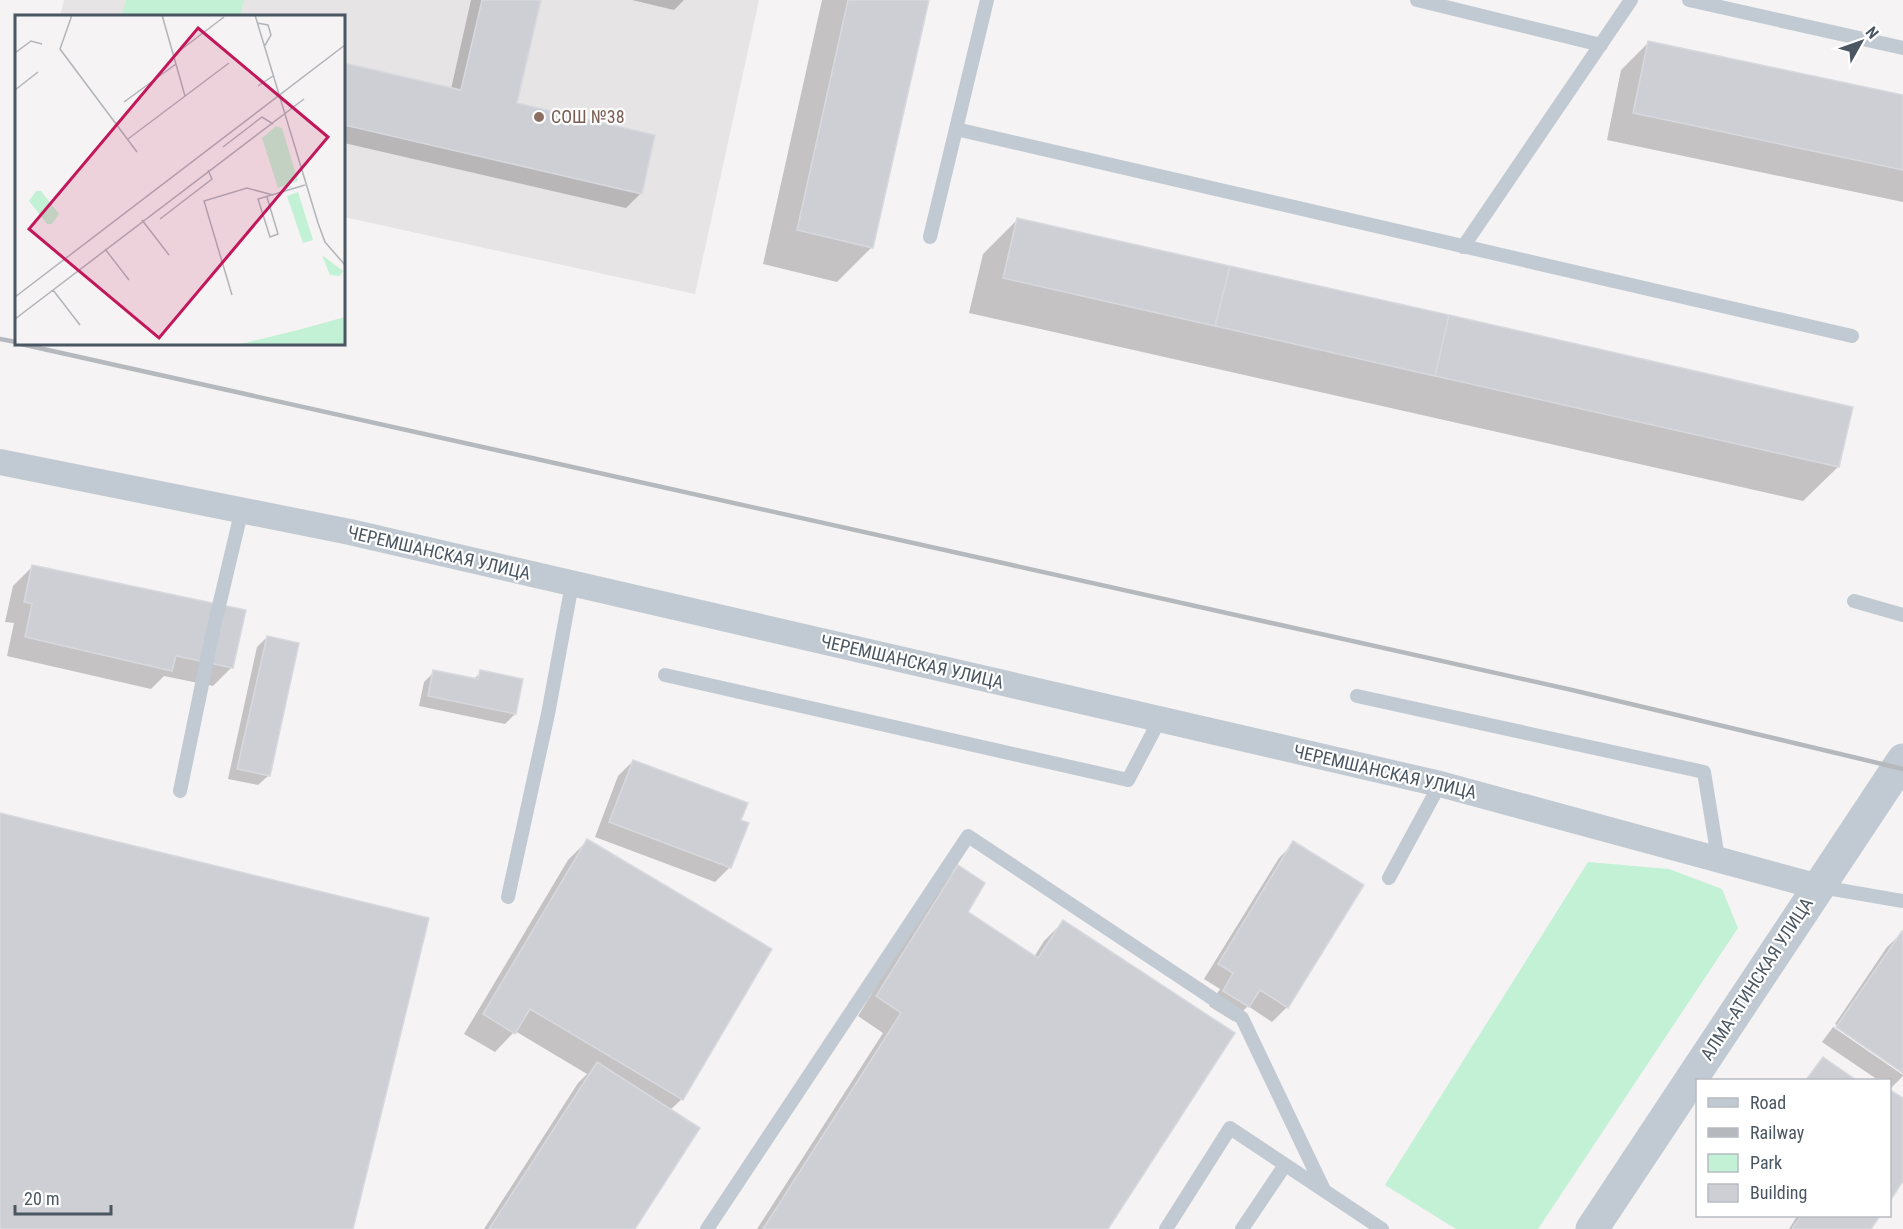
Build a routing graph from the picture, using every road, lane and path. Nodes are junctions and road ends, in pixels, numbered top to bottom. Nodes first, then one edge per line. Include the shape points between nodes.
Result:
1 (987, 0) edge
2 (1417, 0) edge
3 (1631, 0) edge
4 (1689, 0) edge
5 (1601, 45) junction
6 (1903, 48) edge
7 (956, 129) junction
8 (930, 237) dead end
9 (1463, 247) junction
10 (1852, 336) dead end
11 (0, 462) edge
12 (242, 509) junction
13 (572, 584) junction
14 (1854, 601) dead end
15 (1903, 615) edge
16 (665, 675) dead end
17 (1357, 696) dead end
18 (1160, 719) junction
19 (1903, 760) edge
20 (1440, 784) junction
21 (180, 791) dead end
22 (1718, 858) junction
23 (1389, 878) dead end
24 (1819, 886) junction
25 (508, 897) dead end
26 (1903, 901) edge
27 (1285, 1165) junction
28 (1324, 1190) junction
29 (707, 1229) edge
30 (1166, 1229) edge
31 (1242, 1229) edge
32 (1382, 1229) edge
33 (1592, 1229) edge

1 - 7 lane
2 - 5 lane
3 - 5 lane
4 - 6 lane
5 - 9 lane
7 - 8 lane
7 - 9 lane
9 - 10 lane
11 - 12 street, ЧЕРЕМШАНСКАЯ УЛИЦА
12 - 13 street, ЧЕРЕМШАНСКАЯ УЛИЦА
12 - 21 lane
13 - 18 street, ЧЕРЕМШАНСКАЯ УЛИЦА
13 - 25 lane
14 - 15 lane
16 - 18 lane via 1128,780
17 - 22 lane via 1704,772
18 - 20 street, ЧЕРЕМШАНСКАЯ УЛИЦА
19 - 24 street, АЛМА-АТИНСКАЯ УЛИЦА
20 - 22 street, ЧЕРЕМШАНСКАЯ УЛИЦА
20 - 23 lane
22 - 24 street, ЧЕРЕМШАНСКАЯ УЛИЦА
24 - 26 lane
24 - 33 street, АЛМА-АТИНСКАЯ УЛИЦА
27 - 28 lane
27 - 30 lane via 1230,1128
27 - 31 lane
28 - 29 lane via 1242,1018 968,836
28 - 32 lane

